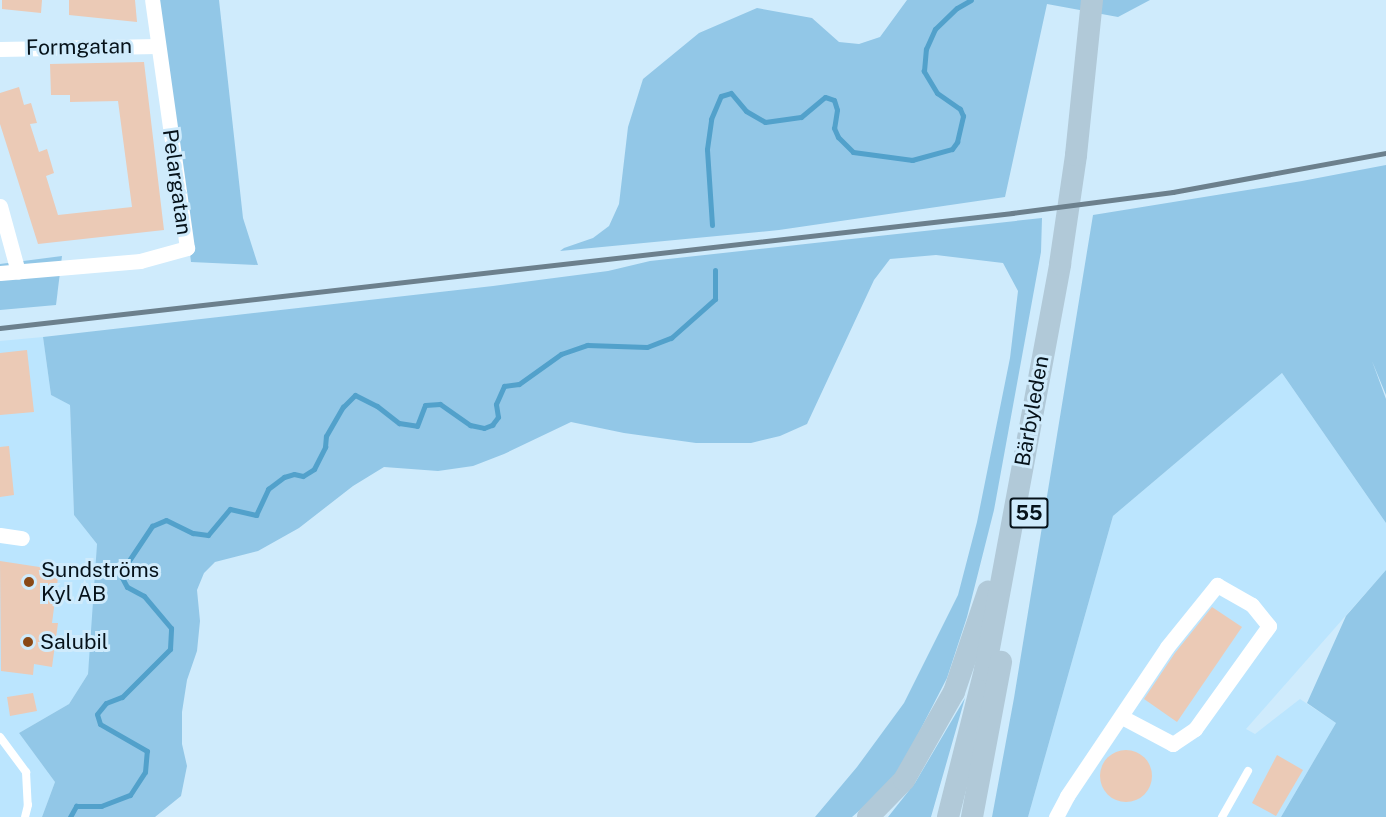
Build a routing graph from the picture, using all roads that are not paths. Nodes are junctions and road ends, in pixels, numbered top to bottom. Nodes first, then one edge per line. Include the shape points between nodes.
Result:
1 (152, 0) edge
2 (1092, 0) edge
3 (1108, 0) edge
4 (157, 46) junction
5 (0, 49) edge
6 (0, 206) edge
7 (1066, 264) junction
8 (18, 272) junction
9 (0, 273) edge
10 (0, 535) edge
11 (22, 538) dead end
12 (1007, 546) junction
13 (1122, 717) junction
14 (0, 737) edge
15 (1248, 771) dead end
16 (25, 817) edge
17 (867, 817) edge
18 (948, 817) edge
19 (972, 817) edge
20 (1056, 817) edge
21 (1222, 817) edge

1 - 4 street, Pelargatan
2 - 7 main road, Bärbyleden / 55
3 - 7 main road, Bärbyleden / 55 via 1091,151
4 - 5 street, Formgatan
4 - 8 street, Pelargatan via 187,248 140,261
6 - 8 street
7 - 12 main road, Bärbyleden / 55
7 - 19 main road, Bärbyleden / 55
8 - 9 street, Pelargatan
10 - 11 street
12 - 17 main road via 954,692 904,780
12 - 18 main road, Bärbyleden / 55 via 985,670
13 - 13 street via 1167,647 1217,585 1252,605 1269,626 1195,729 1173,744
13 - 20 street
14 - 16 lane via 26,772
15 - 21 lane

